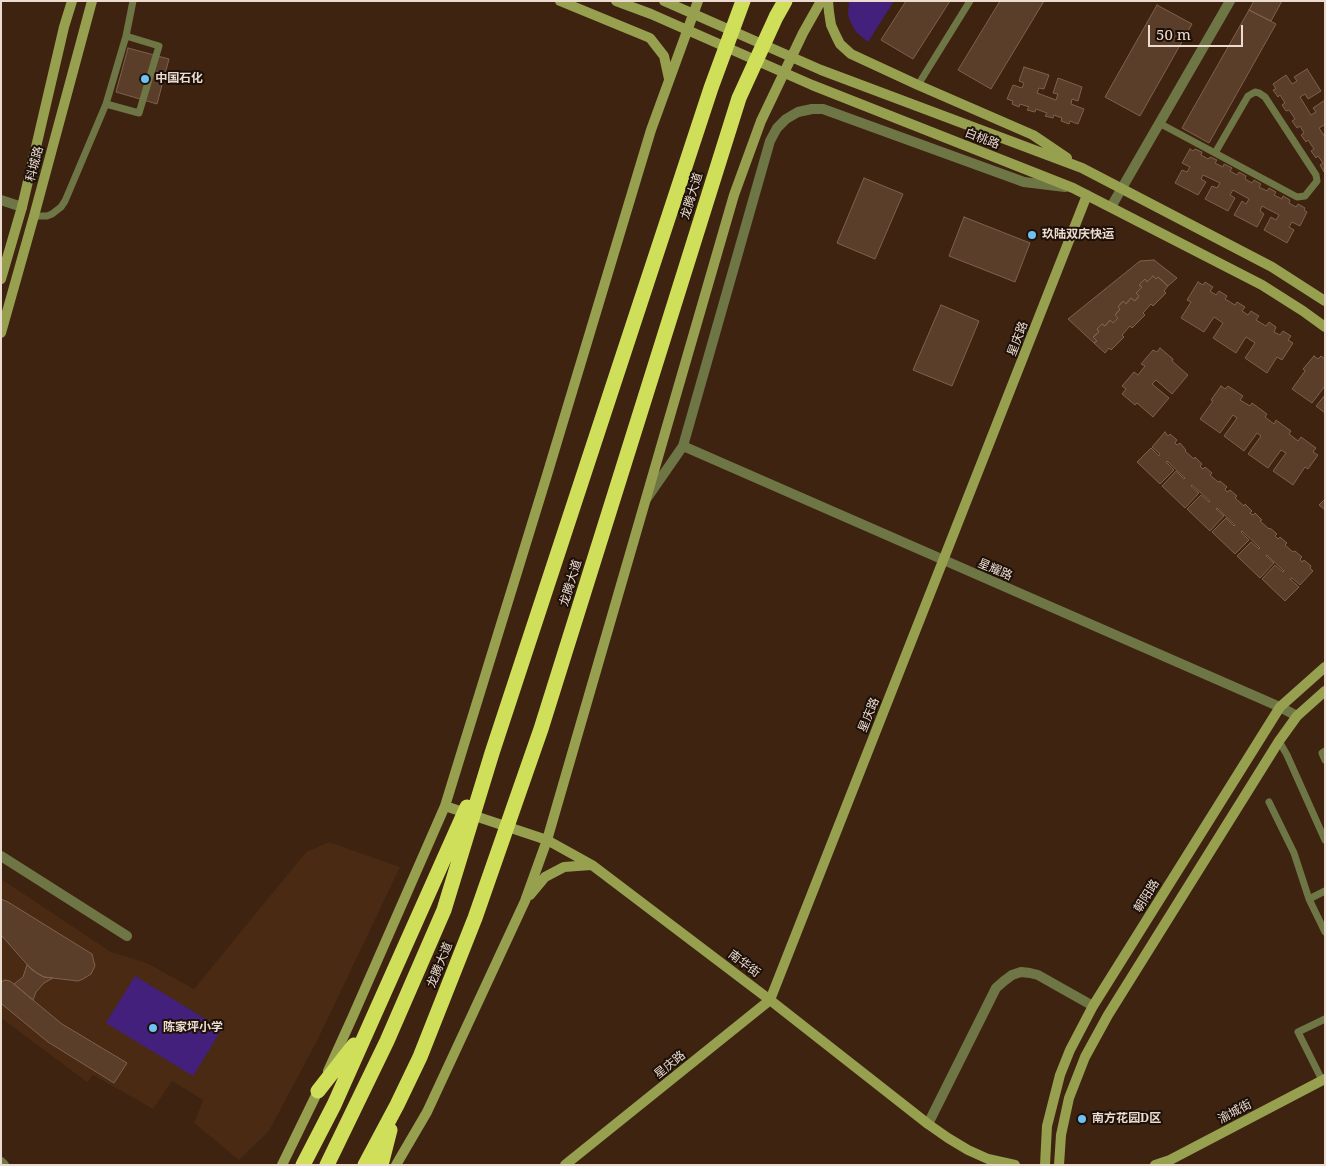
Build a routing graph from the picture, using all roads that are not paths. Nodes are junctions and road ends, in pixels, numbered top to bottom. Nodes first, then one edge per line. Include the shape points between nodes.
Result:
1 (63, 1) edge
2 (72, 1) edge
3 (92, 1) edge
4 (133, 1) edge
5 (560, 1) edge
6 (616, 1) edge
7 (664, 1) edge
8 (698, 1) edge
9 (742, 1) edge
10 (784, 1) edge
11 (821, 1) edge
12 (828, 1) edge
13 (970, 1) edge
14 (1230, 1) edge
15 (64, 27) junction
16 (126, 36) junction
17 (669, 81) junction
18 (918, 85) junction
19 (106, 104) junction
20 (1159, 123) junction
21 (1215, 153) junction
22 (1082, 168) junction
23 (1073, 188) junction
24 (1121, 189) junction
25 (1088, 195) junction
26 (1, 200) edge
27 (22, 207) junction
28 (1111, 207) junction
29 (34, 216) junction
30 (1, 279) edge
31 (1325, 301) edge
32 (1325, 327) edge
33 (1, 333) edge
34 (683, 446) junction
35 (645, 501) junction
36 (944, 561) junction
37 (1325, 667) edge
38 (1325, 691) edge
39 (1280, 707) junction
40 (1297, 716) junction
41 (1279, 741) junction
42 (1325, 751) edge
43 (492, 753) junction
44 (1325, 760) edge
45 (1269, 802) dead end
46 (445, 806) junction
47 (547, 840) junction
48 (1325, 840) edge
49 (1, 856) edge
50 (592, 865) junction
51 (1325, 891) edge
52 (1309, 899) junction
53 (525, 901) junction
54 (1325, 932) edge
55 (126, 936) dead end
56 (770, 1000) junction
57 (1094, 1006) junction
58 (1325, 1019) edge
59 (368, 1028) junction
60 (1323, 1079) edge
61 (318, 1091) junction
62 (397, 1105) junction
63 (928, 1124) junction
64 (1, 1162) edge
65 (1172, 1162) edge
66 (4, 1165) edge
67 (282, 1165) edge
68 (303, 1165) edge
69 (327, 1165) edge
70 (365, 1165) edge
71 (381, 1165) edge
72 (396, 1165) edge
73 (565, 1165) edge
74 (1015, 1165) edge
75 (1045, 1165) edge
76 (1059, 1165) edge
77 (1155, 1165) edge

1 - 15 main road
2 - 15 main road, 科城路
3 - 29 main road, 科城路
4 - 16 lane
5 - 17 main road via 650,38 664,56
6 - 23 main road, 白桃路 via 812,85
7 - 22 main road, 白桃路 via 821,70
8 - 17 main road
9 - 43 highway, 龙腾大道
10 - 62 highway, 龙腾大道 via 739,98 541,729 475,918 420,1057
11 - 35 main road via 780,79 747,159
12 - 18 main road via 832,25 840,44 850,54
13 - 18 lane
14 - 20 street
15 - 27 main road, 科城路
16 - 19 lane
16 - 19 lane via 159,46 139,113
17 - 46 main road via 650,130
18 - 22 main road via 1033,135
19 - 29 lane via 65,201 52,214
20 - 21 lane
20 - 24 street
21 - 21 lane via 1297,197 1305,196 1317,181 1265,97 1259,93 1248,96
22 - 24 main road, 白桃路
23 - 25 main road, 白桃路
23 - 34 street via 1024,182 823,109 798,112 786,119 770,141
24 - 28 street
24 - 31 main road, 白桃路 via 1272,267
25 - 28 main road, 白桃路
25 - 36 main road, 星庆路
26 - 27 street
27 - 30 main road, 科城路
28 - 32 main road, 白桃路 via 1262,285
29 - 33 main road, 科城路
34 - 35 street
34 - 36 street, 星耀路
35 - 47 main road
36 - 39 street, 星耀路
36 - 56 main road, 星庆路
37 - 39 main road, 朝阳路
38 - 40 main road
39 - 40 street, 星耀路
39 - 57 main road, 朝阳路
40 - 41 main road
41 - 48 lane
41 - 76 main road via 1085,1057 1069,1098
42 - 44 lane via 1322,753
43 - 59 highway
43 - 69 highway, 龙腾大道 via 444,910 387,1041
45 - 52 lane via 1294,853
46 - 47 main road, 南华街
46 - 61 main road
47 - 50 main road, 南华街
47 - 53 main road
49 - 55 street
50 - 53 main road via 564,867 545,877
50 - 56 main road, 南华街
51 - 52 lane
52 - 54 lane
53 - 72 main road via 427,1112
56 - 63 main road, 南华街
56 - 73 main road, 星庆路
57 - 63 street via 1038,975 1021,972 1004,980 996,988
57 - 75 main road, 朝阳路 via 1060,1075 1047,1126
58 - 60 lane via 1298,1032
59 - 61 highway
59 - 68 highway
60 - 65 main road, 渝城街
61 - 67 main road
62 - 70 highway, 龙腾大道
62 - 71 highway
63 - 74 main road, 南华街 via 968,1150
64 - 66 street
65 - 77 main road, 渝城街

